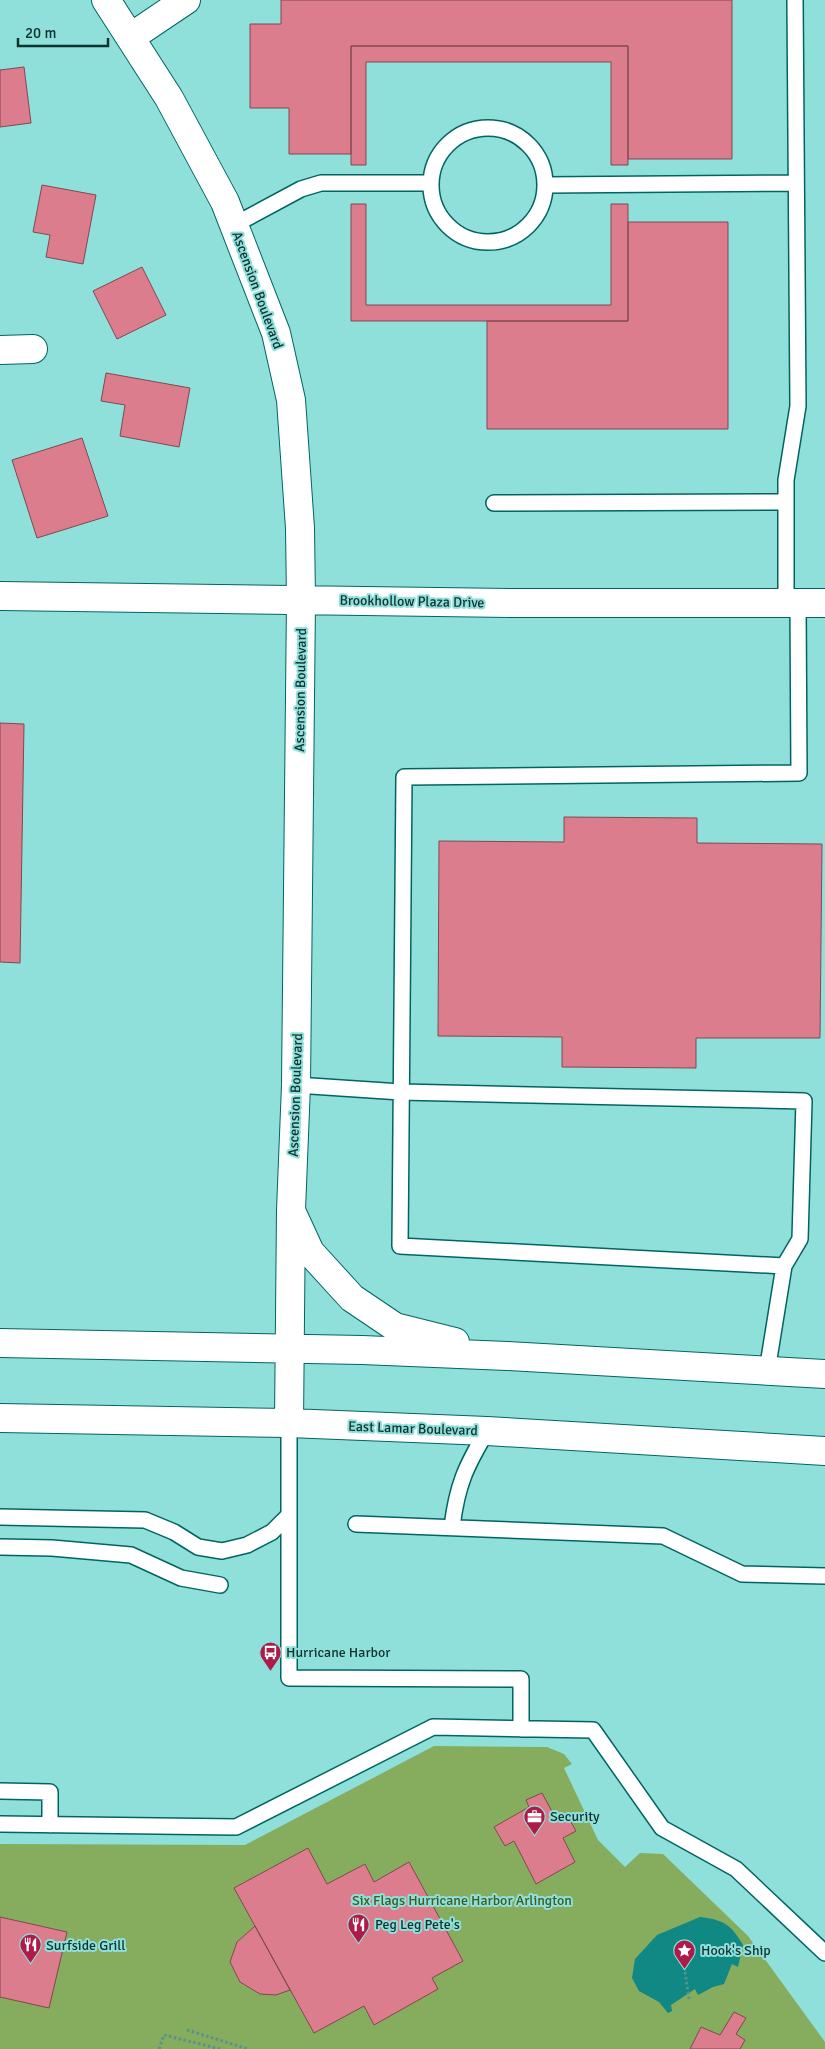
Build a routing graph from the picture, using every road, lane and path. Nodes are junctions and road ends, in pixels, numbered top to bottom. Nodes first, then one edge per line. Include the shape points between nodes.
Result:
1 (106, 0) edge
2 (186, 0) edge
3 (795, 0) edge
4 (130, 37) junction
5 (430, 183) junction
6 (796, 183) junction
7 (546, 185) junction
8 (234, 225) junction
9 (33, 349) dead end
10 (0, 350) edge
11 (786, 502) junction
12 (494, 503) dead end
13 (0, 596) edge
14 (301, 600) junction
15 (792, 603) junction
16 (825, 603) edge
17 (296, 1085) junction
18 (401, 1092) junction
19 (291, 1210) junction
20 (784, 1266) junction
21 (0, 1344) edge
22 (288, 1348) junction
23 (507, 1356) junction
24 (767, 1371) junction
25 (825, 1374) edge
26 (0, 1418) edge
27 (289, 1423) junction
28 (488, 1431) junction
29 (825, 1451) edge
30 (289, 1515) junction
31 (0, 1518) edge
32 (356, 1524) dead end
33 (452, 1527) junction
34 (0, 1548) edge
35 (825, 1576) edge
36 (220, 1585) dead end
37 (521, 1728) junction
38 (0, 1791) edge
39 (0, 1824) edge
40 (50, 1824) junction
41 (825, 1953) edge
42 (685, 1972) dead end
43 (689, 1998) dead end
44 (187, 2030) dead end
45 (159, 2049) edge
46 (220, 2049) edge
47 (248, 2049) edge

1 - 4 street, Ascension Boulevard
2 - 4 street
3 - 6 lane
4 - 8 street, Ascension Boulevard via 169,98
5 - 7 lane via 439,155 448,144 474,129 489,128 506,130 535,151 544,167
5 - 7 lane via 432,199 447,226 459,235 489,243 507,240 523,232 536,219 544,203
5 - 8 lane via 321,183 301,189
6 - 7 lane
6 - 11 lane via 798,406 786,480
8 - 14 street, Ascension Boulevard via 276,333 292,400
9 - 10 street
11 - 12 lane
11 - 15 lane
13 - 14 street, Brookhollow Plaza Drive
14 - 15 street, Brookhollow Plaza Drive
14 - 17 street, Ascension Boulevard
15 - 16 street, Brookhollow Plaza Drive
15 - 18 lane via 799,773 404,777
17 - 18 lane
17 - 19 street, Ascension Boulevard
18 - 20 lane via 400,1246
18 - 20 lane via 804,1101 800,1239
19 - 22 street, Ascension Boulevard
19 - 23 street via 310,1252 352,1298 381,1318 395,1327
20 - 24 lane
21 - 22 street
22 - 23 street
22 - 27 street, Ascension Boulevard
23 - 24 street
24 - 25 street
26 - 27 street, East Lamar Boulevard
27 - 28 street, East Lamar Boulevard
27 - 30 lane
28 - 29 street, East Lamar Boulevard
28 - 33 lane via 465,1471 456,1496
30 - 31 lane via 272,1532 247,1545 222,1551 198,1547 145,1520
30 - 37 lane via 289,1678 521,1679
32 - 33 lane
33 - 35 lane via 663,1536 742,1574
34 - 36 lane via 52,1548 131,1555 181,1578
37 - 40 lane via 433,1727 236,1827
37 - 41 lane via 593,1730 662,1828 736,1868
38 - 40 lane via 50,1792
39 - 40 lane
42 - 43 path
44 - 47 path
45 - 46 path via 164,2034

